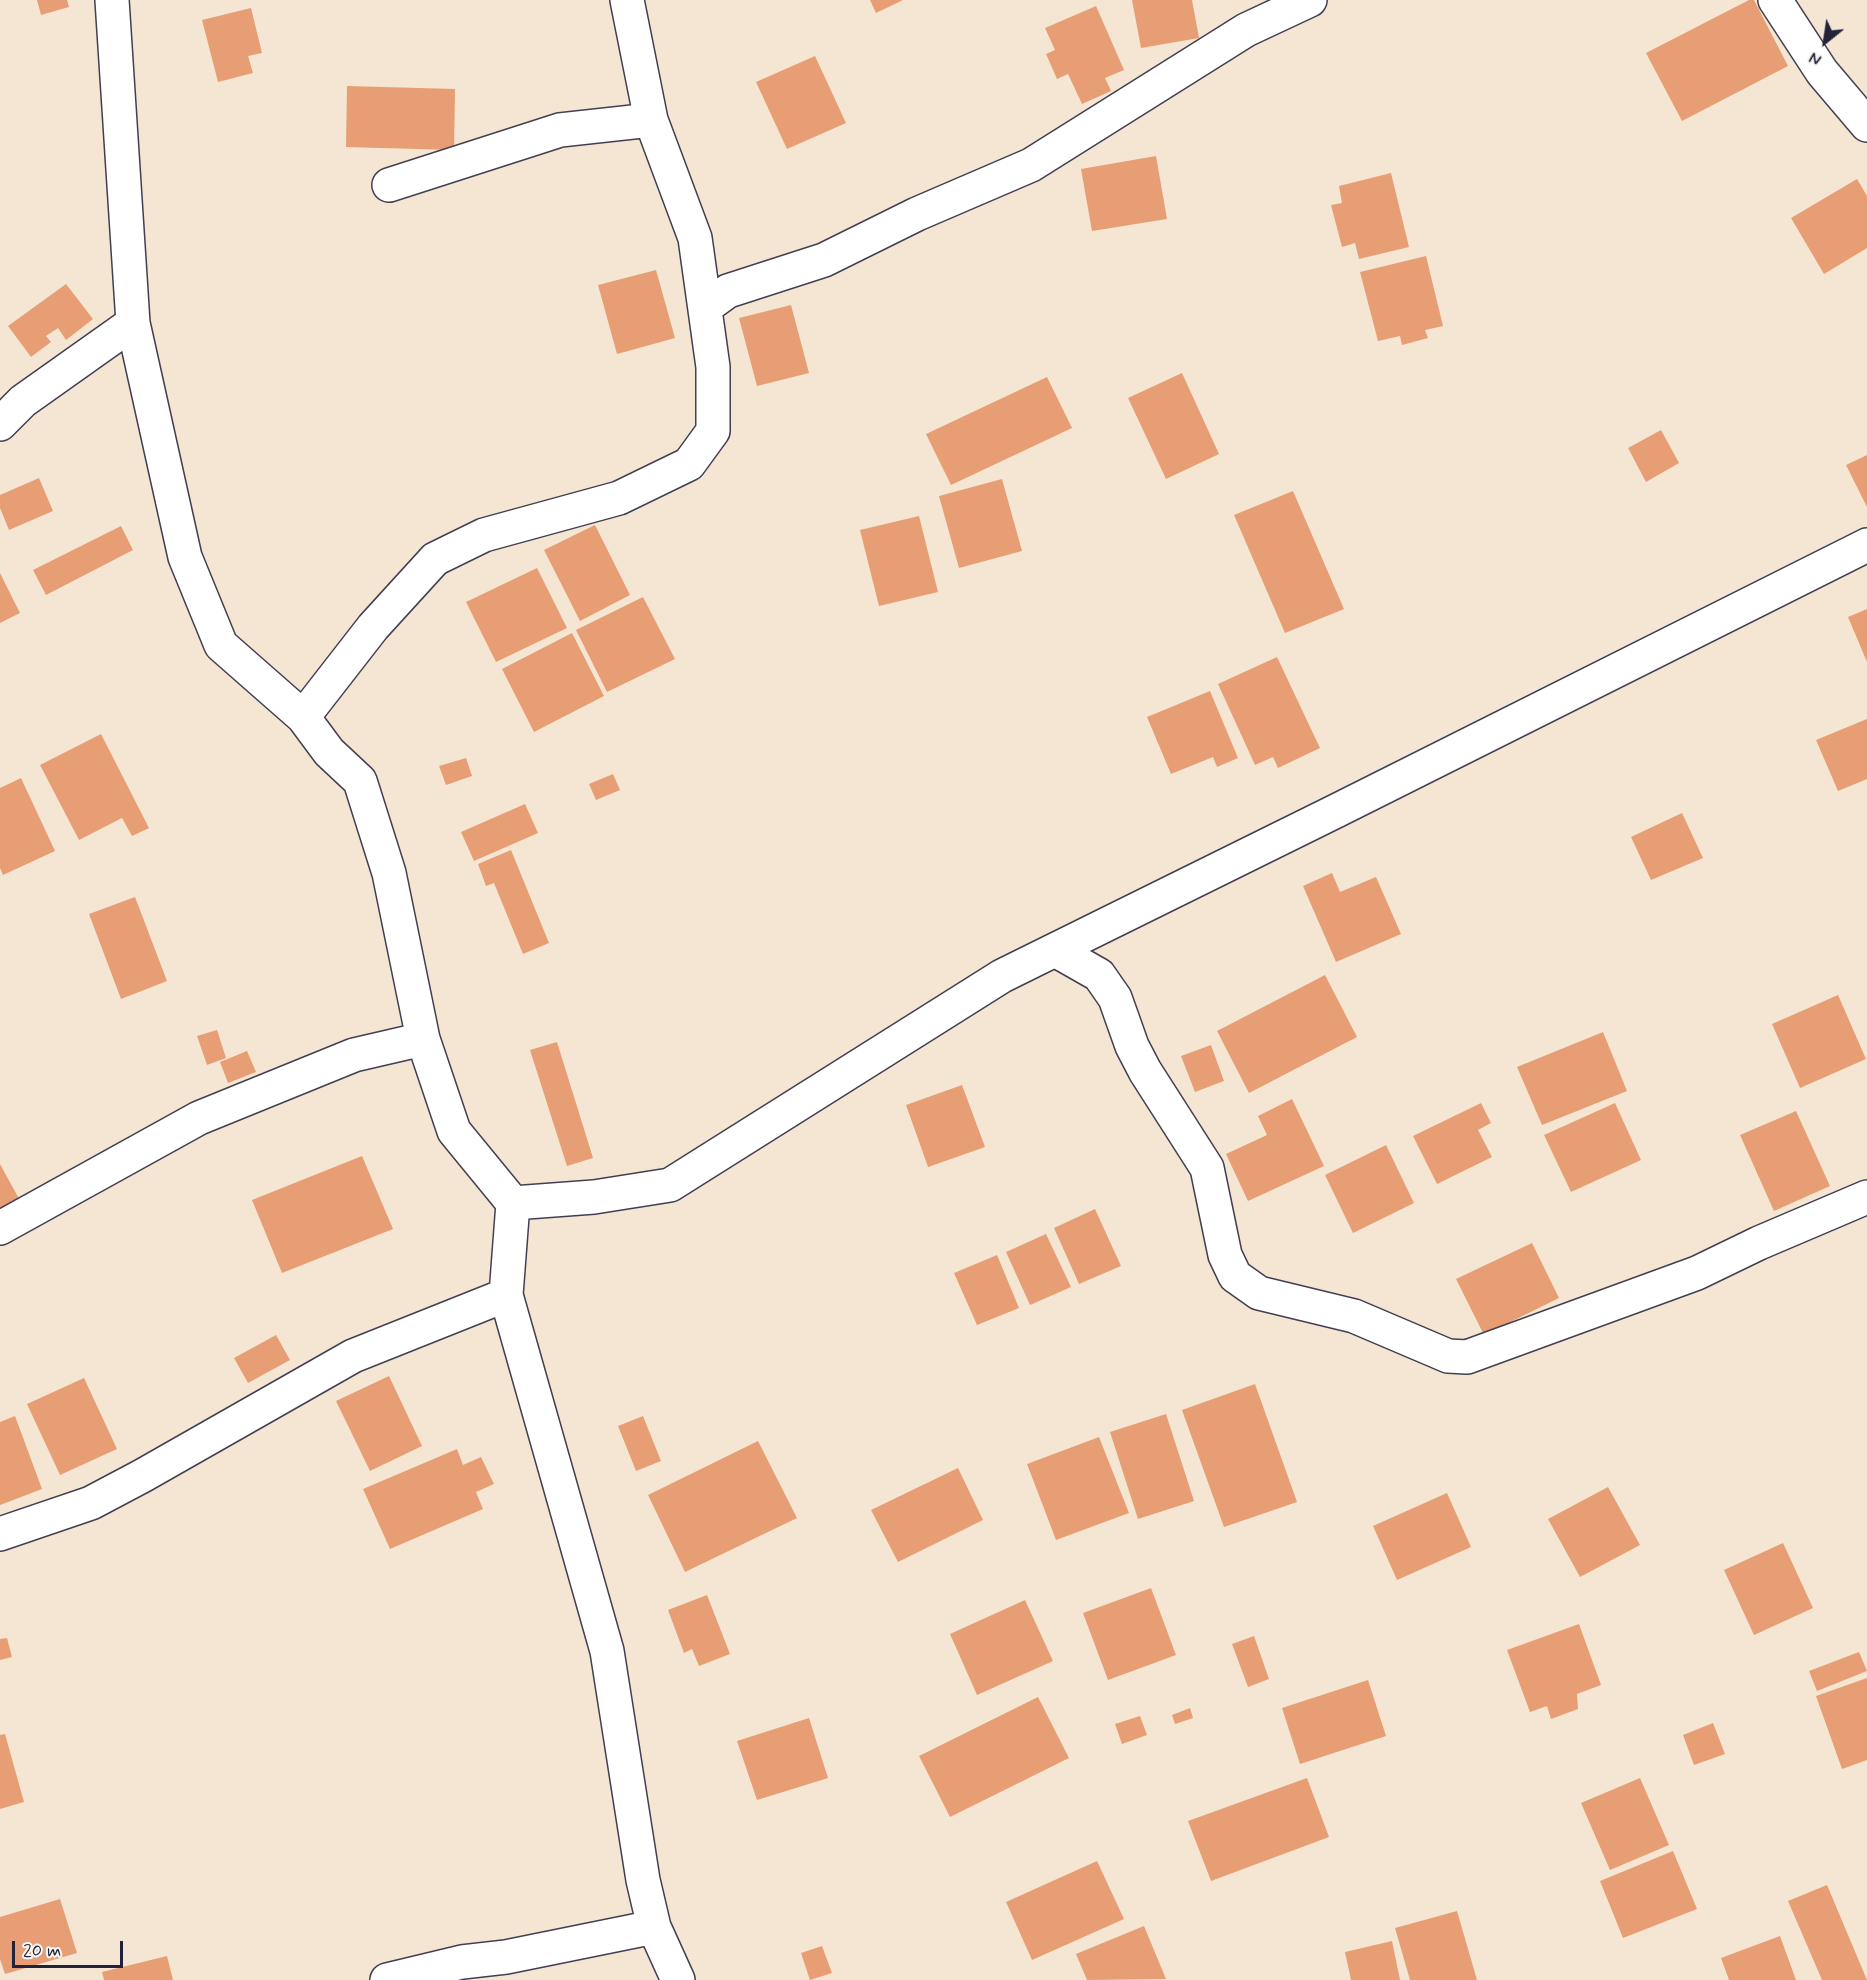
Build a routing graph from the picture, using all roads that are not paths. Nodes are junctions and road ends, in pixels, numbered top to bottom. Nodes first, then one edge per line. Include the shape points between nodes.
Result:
1 (112, 0) edge
2 (627, 0) edge
3 (1310, 0) edge
4 (1775, 0) edge
5 (651, 120) junction
6 (1867, 125) edge
7 (389, 185) dead end
8 (706, 307) junction
9 (132, 323) junction
10 (0, 424) edge
11 (1867, 545) edge
12 (303, 717) junction
13 (1054, 950) junction
14 (423, 1039) junction
15 (1867, 1197) edge
16 (513, 1203) junction
17 (0, 1227) edge
18 (506, 1295) junction
19 (0, 1534) edge
20 (654, 1927) junction
21 (387, 1980) edge
22 (678, 1980) edge

1 - 9 street
2 - 5 street
3 - 8 street via 1246,30 1031,165 917,214 824,260 728,291
4 - 6 street via 1822,72
5 - 7 street via 560,130
5 - 8 street via 695,238
8 - 12 street via 713,367 713,431 689,464 619,498 484,535 435,559 372,627
9 - 10 street via 23,401
9 - 12 street via 185,557 221,645
11 - 13 street
12 - 14 street via 329,752 360,781 389,873
13 - 15 street via 1099,975 1115,998 1145,1071 1207,1168 1225,1255 1235,1276 1259,1293 1354,1316 1448,1356 1467,1357 1696,1273
13 - 16 street via 1002,976 670,1185 594,1197
14 - 16 street via 454,1131
14 - 17 street via 354,1055 199,1118
16 - 18 street
18 - 19 street via 353,1356 90,1503
18 - 20 street via 607,1651
20 - 21 street via 462,1962
20 - 22 street

